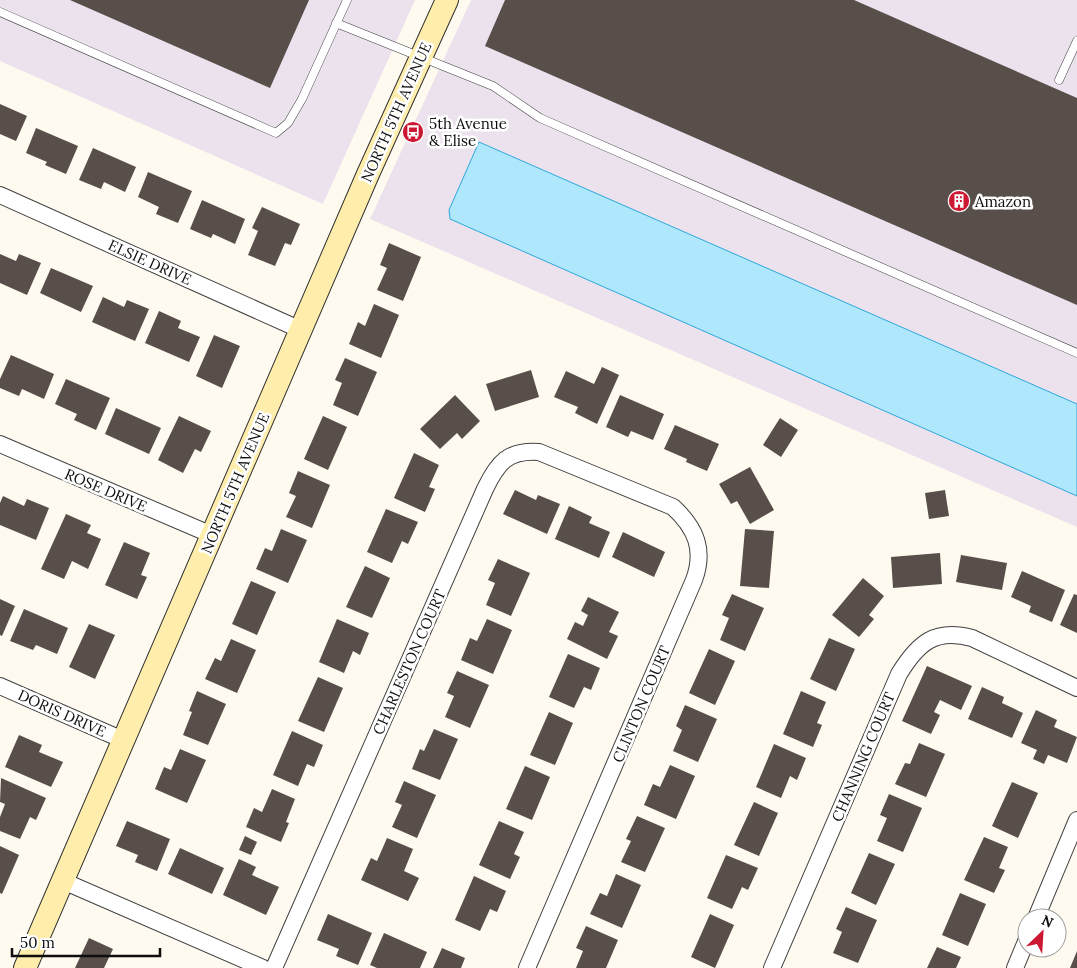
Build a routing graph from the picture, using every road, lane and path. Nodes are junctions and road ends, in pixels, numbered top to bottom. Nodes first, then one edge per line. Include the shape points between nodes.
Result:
1 (347, 0) edge
2 (446, 0) edge
3 (0, 12) edge
4 (336, 23) junction
5 (1077, 41) edge
6 (422, 56) junction
7 (1059, 80) dead end
8 (0, 195) edge
9 (301, 330) junction
10 (1077, 353) edge
11 (0, 444) edge
12 (607, 481) joint
13 (212, 535) junction
14 (0, 686) edge
15 (1077, 688) edge
16 (124, 740) junction
17 (1077, 820) edge
18 (63, 881) junction
19 (1040, 908) edge
20 (25, 968) edge
21 (263, 968) edge
22 (274, 968) edge
23 (526, 968) edge
24 (772, 968) edge

1 - 4 lane
2 - 6 street, NORTH 5TH AVENUE
3 - 4 lane via 276,133 288,123 302,99
4 - 6 lane
5 - 7 lane
6 - 9 street, NORTH 5TH AVENUE
6 - 10 lane via 493,86 540,118
8 - 9 street, ELSIE DRIVE
9 - 13 street, NORTH 5TH AVENUE
11 - 13 street, ROSE DRIVE
12 - 22 street, CHARLESTON COURT via 538,452 520,451 504,460 492,474
12 - 23 street, CLINTON COURT via 673,507 686,518 700,554 698,568
13 - 16 street, NORTH 5TH AVENUE
14 - 16 street, DORIS DRIVE
15 - 24 street, CHANNING COURT via 955,633 926,642 913,653 899,674
16 - 18 street, NORTH 5TH AVENUE
17 - 19 street
18 - 20 street, NORTH 5TH AVENUE
18 - 21 street

